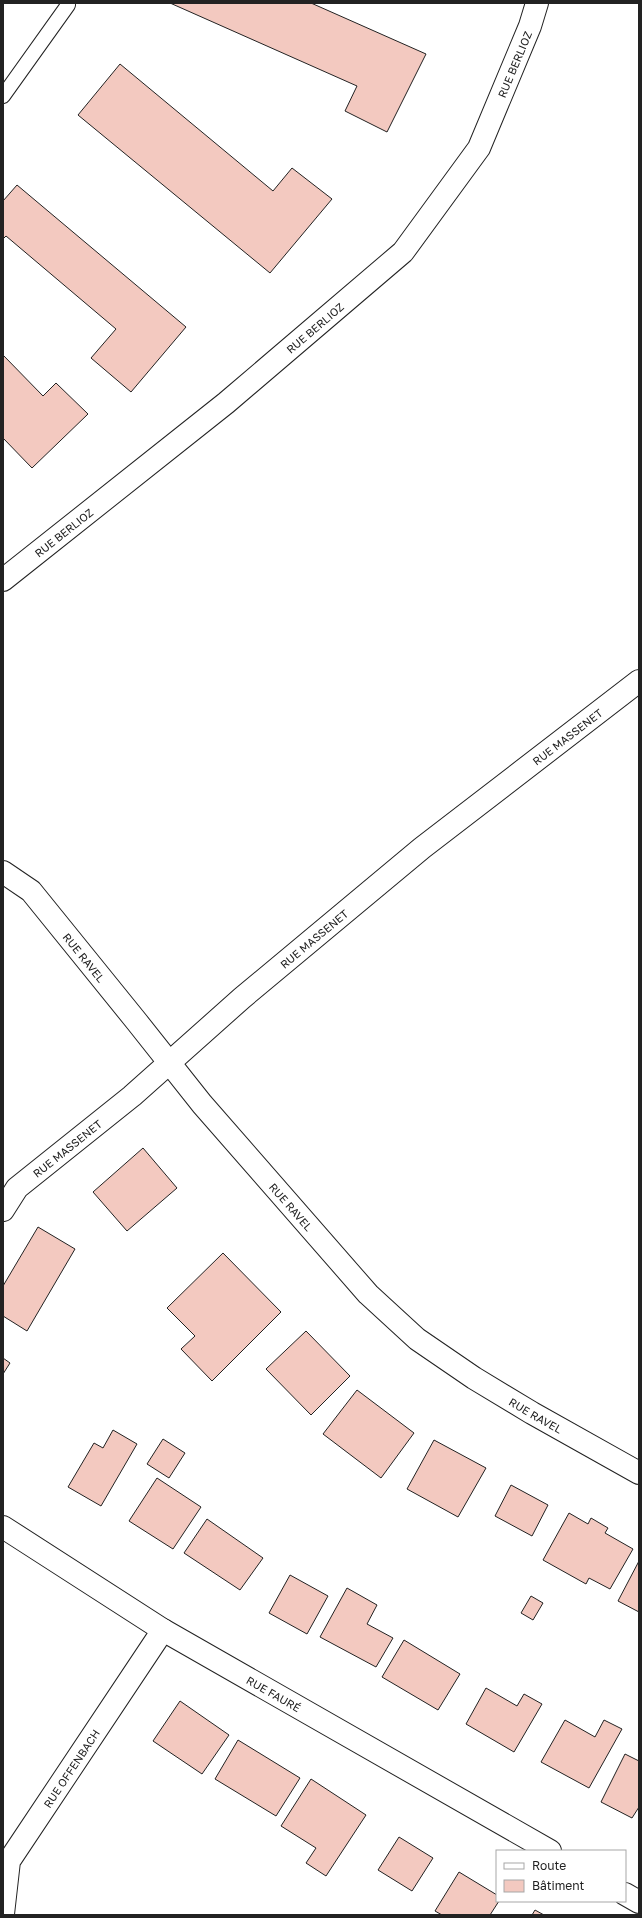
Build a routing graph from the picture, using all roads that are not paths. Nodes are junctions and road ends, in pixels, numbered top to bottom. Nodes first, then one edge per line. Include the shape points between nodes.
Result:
1 (537, 3) edge
2 (67, 4) edge
3 (3, 96) edge
4 (3, 580) edge
5 (639, 681) edge
6 (3, 872) edge
7 (169, 1062) junction
8 (3, 1210) edge
9 (639, 1473) edge
10 (3, 1527) edge
11 (162, 1630) junction
12 (548, 1850) edge
13 (626, 1895) edge
14 (639, 1902) edge
15 (3, 1914) edge

1 - 4 street, RUE BERLIOZ via 480,148 404,252 226,403
2 - 3 lane
5 - 7 street, RUE MASSENET via 422,848
6 - 7 street, RUE RAVEL via 31,891
7 - 8 street, RUE MASSENET via 132,1096 18,1188
7 - 9 street, RUE RAVEL via 202,1104 368,1294 417,1339 525,1409
10 - 11 street, RUE FAURÉ
11 - 12 street, RUE FAURÉ
11 - 15 street, RUE OFFENBACH via 9,1861
13 - 14 street

